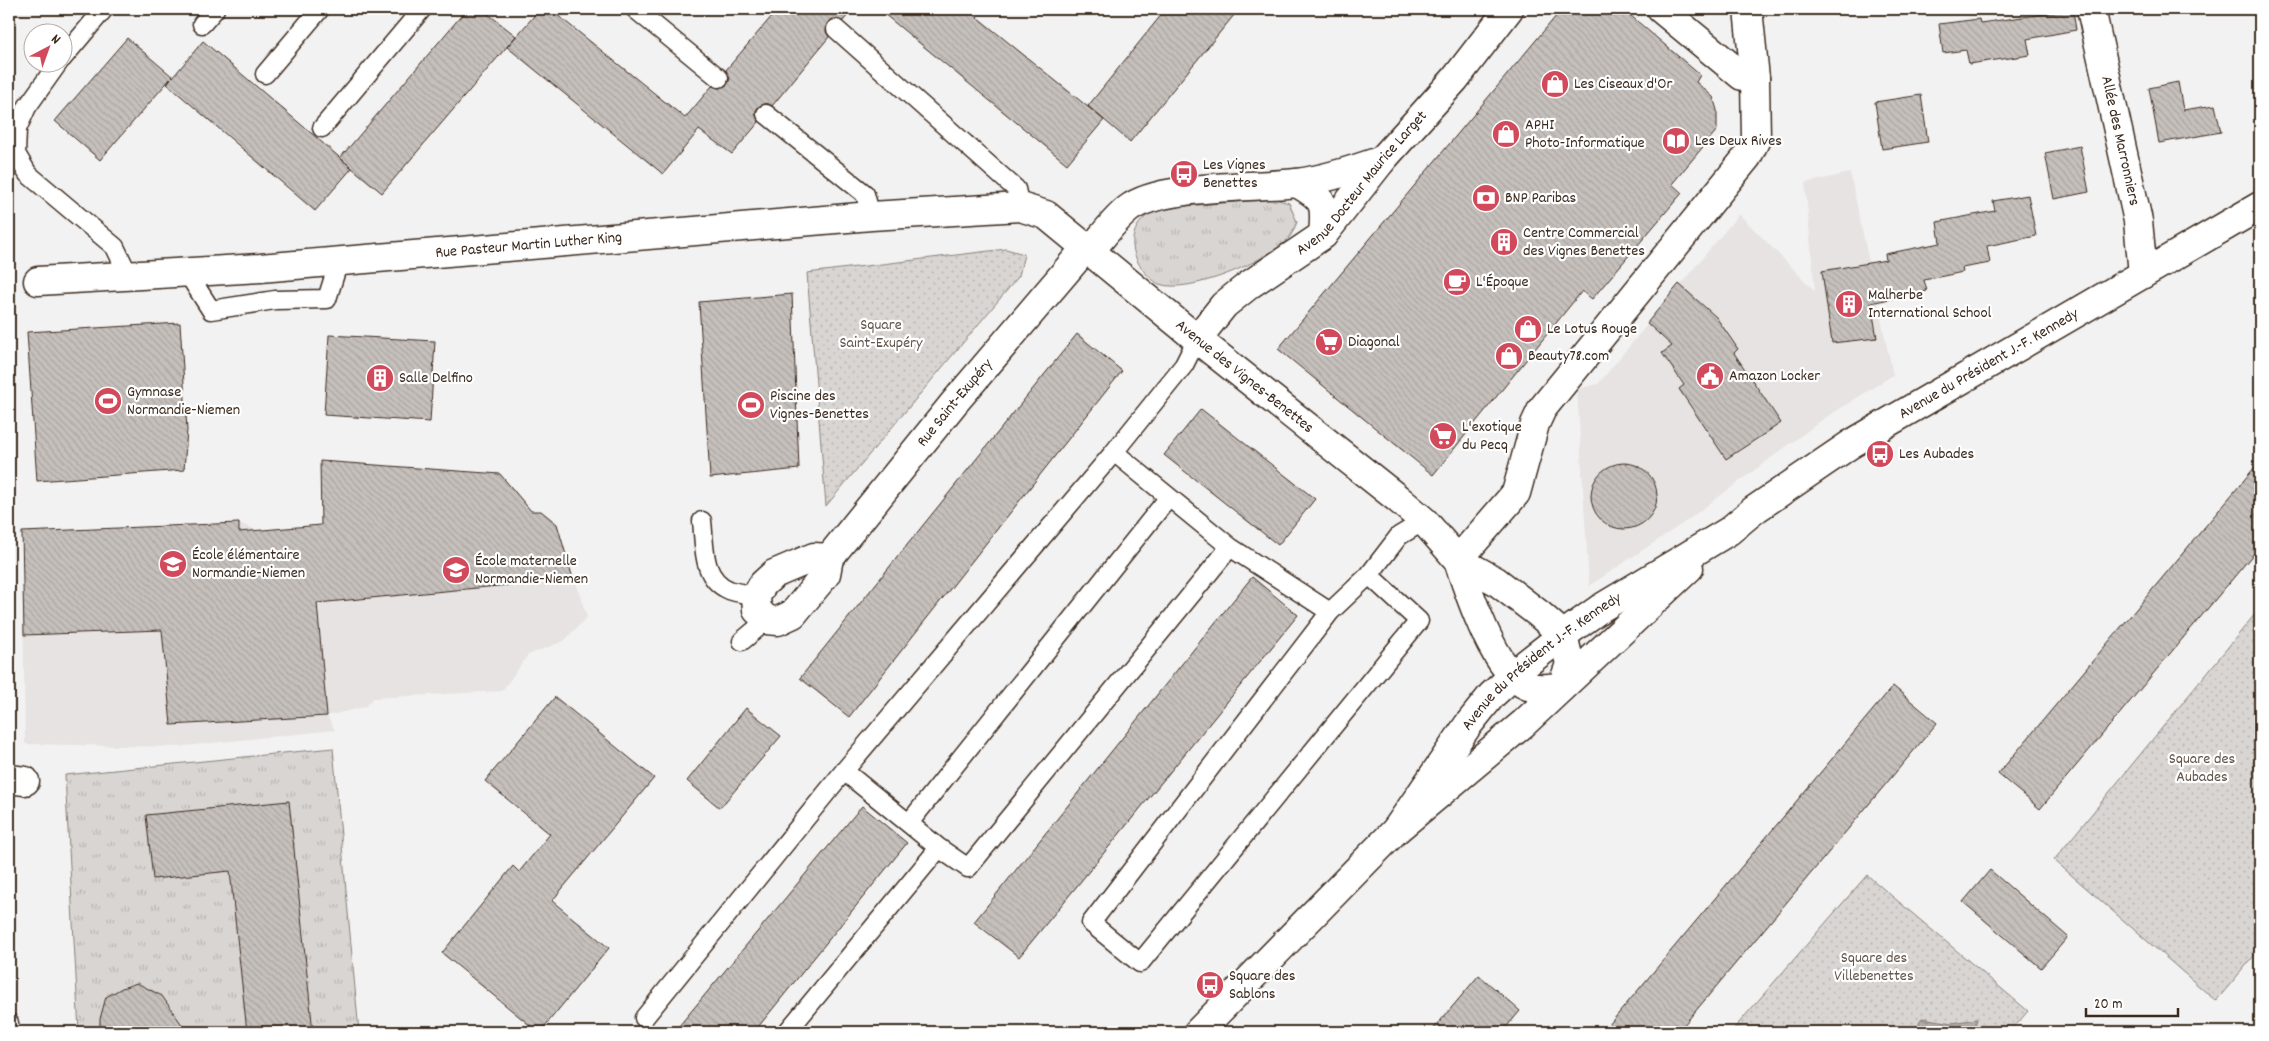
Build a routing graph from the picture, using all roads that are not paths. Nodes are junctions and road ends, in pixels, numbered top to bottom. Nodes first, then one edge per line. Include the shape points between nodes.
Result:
1 (104, 9) edge
2 (216, 9) edge
3 (320, 9) edge
4 (422, 9) edge
5 (636, 9) edge
6 (1510, 9) edge
7 (1661, 9) edge
8 (1748, 9) edge
9 (2091, 9) edge
10 (202, 24) dead end
11 (836, 29) dead end
12 (72, 47) edge
13 (53, 72) edge
14 (265, 74) dead end
15 (719, 78) dead end
16 (1755, 78) junction
17 (766, 114) dead end
18 (322, 128) dead end
19 (1382, 160) junction
20 (1297, 182) junction
21 (2260, 206) edge
22 (1020, 207) junction
23 (871, 216) junction
24 (1323, 235) junction
25 (1087, 251) junction
26 (339, 261) junction
27 (186, 271) junction
28 (128, 274) junction
29 (2143, 274) junction
30 (38, 281) dead end
31 (1197, 339) junction
32 (1114, 452) junction
33 (1169, 496) junction
34 (702, 521) dead end
35 (1424, 521) junction
36 (1725, 534) junction
37 (1230, 547) junction
38 (829, 558) junction
39 (1458, 560) junction
40 (1369, 575) junction
41 (761, 608) junction
42 (1330, 612) junction
43 (1563, 635) junction
44 (742, 641) dead end
45 (1514, 676) junction
46 (1562, 686) junction
47 (844, 771) junction
48 (908, 823) junction
49 (1396, 830) junction
50 (939, 848) junction
51 (644, 1018) dead end
52 (9, 1023) edge
53 (10, 1032) edge
54 (787, 1032) edge
55 (1198, 1032) edge

1 - 12 lane
2 - 10 lane
3 - 14 lane
4 - 18 lane
5 - 15 lane
6 - 19 street, Avenue Docteur Maurice Larget via 1455,79
7 - 16 street via 1742,76
8 - 16 street
9 - 29 street, Allée des Marronniers via 2138,221
11 - 22 lane via 1016,189
13 - 28 lane via 27,107 18,129 16,154 28,174 115,247
16 - 39 street via 1756,139 1747,156 1542,409 1516,493
17 - 23 lane via 865,194
19 - 20 street, Rue Saint-Exupéry via 1344,173
19 - 24 street, Avenue Docteur Maurice Larget
20 - 24 street via 1318,195 1325,212
20 - 25 street, Rue Saint-Exupéry via 1149,198 1128,209
21 - 29 street, Avenue du Président J.-F. Kennedy
22 - 23 street, Rue Pasteur Martin Luther King
22 - 25 street, Avenue des Vignes-Benettes via 1046,215
23 - 26 street, Rue Pasteur Martin Luther King
24 - 31 street, Avenue Docteur Maurice Larget via 1249,285 1224,306
25 - 31 street, Avenue des Vignes-Benettes
25 - 38 street, Rue Saint-Exupéry via 954,403
26 - 27 street, Rue Pasteur Martin Luther King
26 - 27 lane via 327,299 275,300 211,310
27 - 28 street, Rue Pasteur Martin Luther King
28 - 30 street, Rue Pasteur Martin Luther King
29 - 36 street, Avenue du Président J.-F. Kennedy via 1851,444 1754,510
31 - 32 lane via 1184,365
31 - 35 street, Avenue des Vignes-Benettes
32 - 33 lane
32 - 47 lane
33 - 37 lane
33 - 48 lane
34 - 41 lane via 707,570 717,582
35 - 39 street, Avenue des Vignes-Benettes
35 - 40 lane via 1399,536
36 - 43 street, Avenue du Président J.-F. Kennedy via 1601,608
36 - 46 street, Avenue du Président J.-F. Kennedy
37 - 42 lane
37 - 50 lane via 968,868
38 - 41 street via 814,557 774,574 763,584
38 - 41 street, Rue Saint-Exupéry via 826,574 792,614 778,621
39 - 43 street, Avenue des Vignes-Benettes via 1496,581
39 - 45 street, Avenue des Vignes-Benettes via 1472,604 1496,652
40 - 42 lane
40 - 42 lane via 1419,621 1140,963 1091,923
41 - 44 lane
43 - 45 street, Avenue du Président J.-F. Kennedy
43 - 46 street via 1570,664
45 - 46 street, Avenue des Vignes-Benettes via 1527,686 1542,689
45 - 49 street, Avenue du Président J.-F. Kennedy via 1492,695 1468,725
46 - 49 street, Avenue du Président J.-F. Kennedy via 1524,723
47 - 48 lane
47 - 51 lane
48 - 50 lane
49 - 55 street, Avenue du Président J.-F. Kennedy
50 - 54 lane
52 - 53 lane

